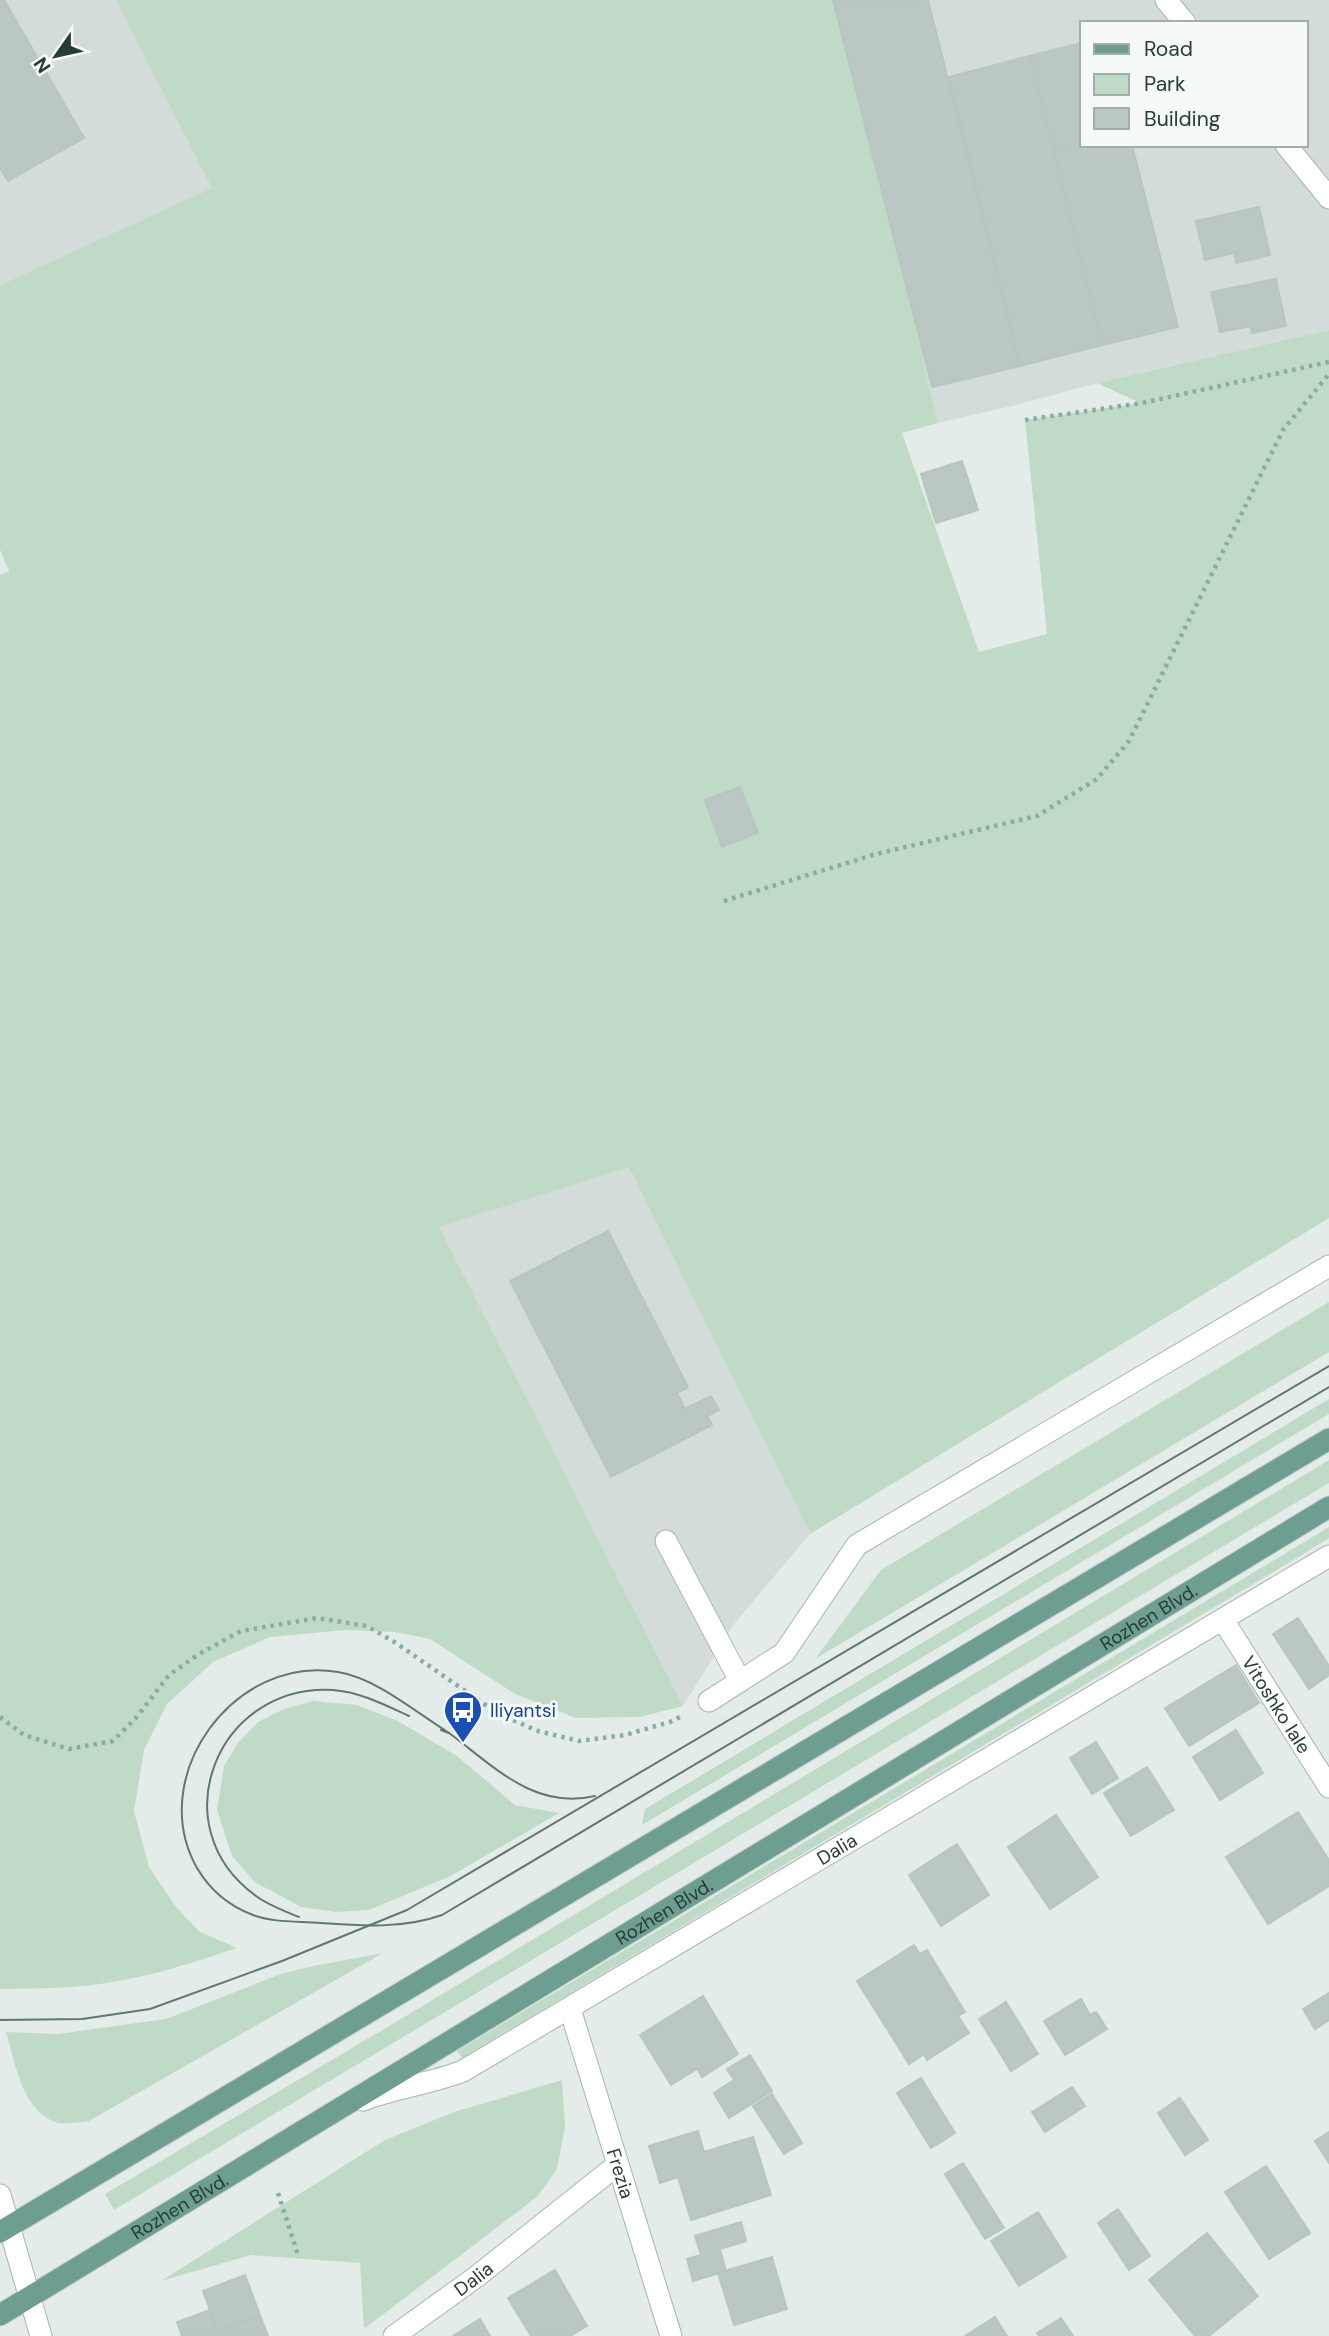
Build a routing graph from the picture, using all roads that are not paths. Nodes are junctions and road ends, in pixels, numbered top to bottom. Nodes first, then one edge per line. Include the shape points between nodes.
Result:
1 (1166, 0) edge
2 (1183, 21) edge
3 (1288, 147) edge
4 (1329, 198) edge
5 (1329, 1266) edge
6 (1329, 1439) edge
7 (1329, 1507) edge
8 (666, 1541) dead end
9 (1329, 1556) edge
10 (1223, 1620) junction
11 (740, 1681) junction
12 (709, 1701) road end
13 (1329, 1787) edge
14 (570, 2009) junction
15 (331, 2112) junction
16 (617, 2165) junction
17 (0, 2195) edge
18 (5, 2229) edge
19 (30, 2297) junction
20 (0, 2315) edge
21 (41, 2336) edge
22 (394, 2336) edge
23 (671, 2336) edge

1 - 2 street
3 - 4 street
5 - 11 street via 857,1545 784,1653
6 - 18 main road
7 - 15 main road, Rozhen Blvd.
8 - 11 street
9 - 10 street, Dalia
10 - 13 street, Vitoshko lale
10 - 14 street, Dalia
11 - 12 street
14 - 15 street, Dalia via 463,2071 376,2094
14 - 16 street, Frezia
15 - 19 main road, Rozhen Blvd.
16 - 22 street, Dalia
16 - 23 street, Frezia
17 - 18 street
18 - 19 street
19 - 20 main road, Rozhen Blvd.
19 - 21 street

